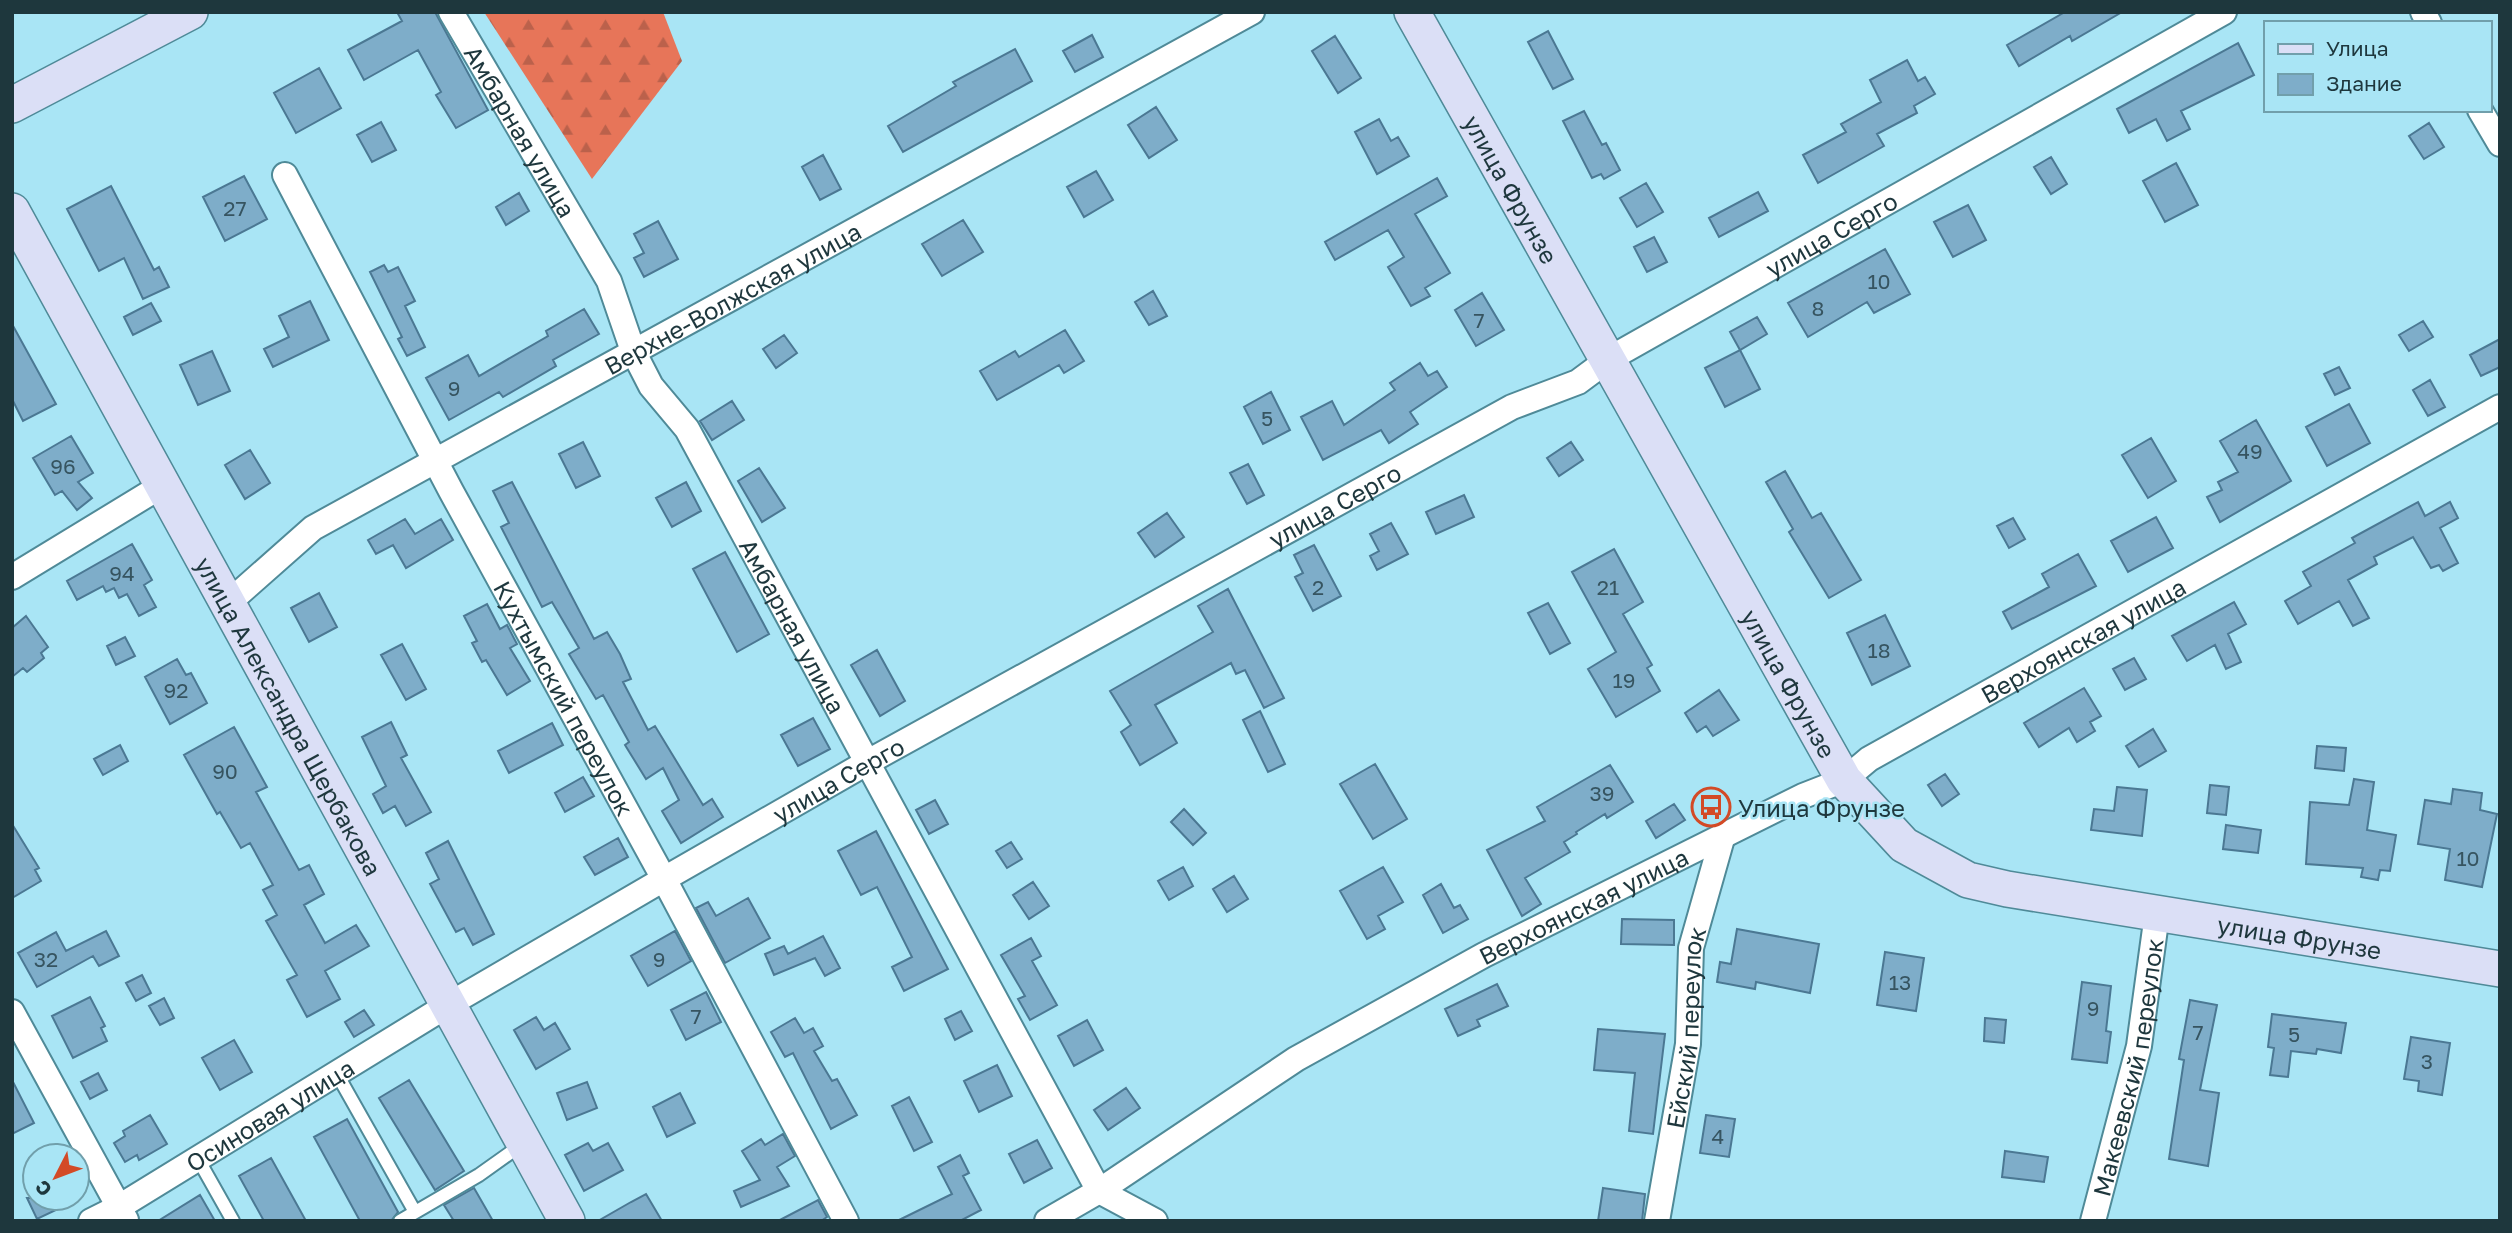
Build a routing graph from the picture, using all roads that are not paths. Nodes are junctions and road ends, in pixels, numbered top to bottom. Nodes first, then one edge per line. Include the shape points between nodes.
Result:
1 (190, 12) edge
2 (451, 12) edge
3 (1252, 12) edge
4 (1412, 12) edge
5 (2224, 12) edge
6 (12, 105) edge
7 (2481, 112) edge
8 (2500, 144) edge
9 (285, 175) dead end
10 (12, 211) edge
11 (633, 351) junction
12 (1609, 359) junction
13 (2500, 407) edge
14 (435, 459) junction
15 (163, 485) junction
16 (12, 577) edge
17 (227, 604) junction
18 (868, 762) junction
19 (1844, 780) junction
20 (1723, 835) junction
21 (664, 879) junction
22 (2157, 914) junction
23 (2500, 969) edge
24 (448, 1005) junction
25 (12, 1012) edge
26 (337, 1074) junction
27 (524, 1143) junction
28 (198, 1159) junction
29 (1099, 1191) junction
30 (415, 1212) junction
31 (122, 1214) edge
32 (91, 1221) edge
33 (233, 1221) edge
34 (400, 1221) edge
35 (567, 1221) edge
36 (846, 1221) edge
37 (1047, 1221) edge
38 (1155, 1221) edge
39 (1657, 1221) edge
40 (2093, 1221) edge

1 - 6 street
2 - 11 street, Амбарная улица via 609,281
3 - 11 street, Верхне-Волжская улица
4 - 12 street, улица Фрунзе
5 - 12 street, улица Серго
7 - 8 street
9 - 14 street, Кухтымский переулок
10 - 15 street, улица Александра Щербакова
11 - 14 street, Верхне-Волжская улица
11 - 18 street, Амбарная улица via 651,386 687,429
12 - 18 street, улица Серго via 1578,382 1512,407
12 - 19 street, улица Фрунзе
13 - 19 street, Верхоянская улица via 1869,759
14 - 17 street, Верхне-Волжская улица via 313,528
14 - 21 street, Кухтымский переулок
15 - 16 street
15 - 17 street, улица Александра Щербакова
17 - 24 street, улица Александра Щербакова
18 - 21 street, улица Серго
18 - 29 street, Амбарная улица
19 - 20 street, Верхоянская улица
19 - 22 street, улица Фрунзе via 1905,845 1968,880
20 - 29 street, Верхоянская улица via 1484,955 1296,1059
20 - 39 street, Ейский переулок via 1691,948 1688,1044
21 - 24 street, улица Серго
21 - 36 street, Кухтымский переулок
22 - 23 street, улица Фрунзе
22 - 40 street, Макеевский переулок via 2139,1046
24 - 26 street, Осиновая улица
24 - 27 street, улица Александра Щербакова
25 - 31 street
26 - 28 street, Осиновая улица
26 - 30 lane
27 - 30 lane
27 - 35 street, улица Александра Щербакова
28 - 31 street, Осиновая улица
28 - 33 lane
29 - 37 street, Верхоянская улица
29 - 38 street
30 - 34 lane
31 - 32 street, Осиновая улица

